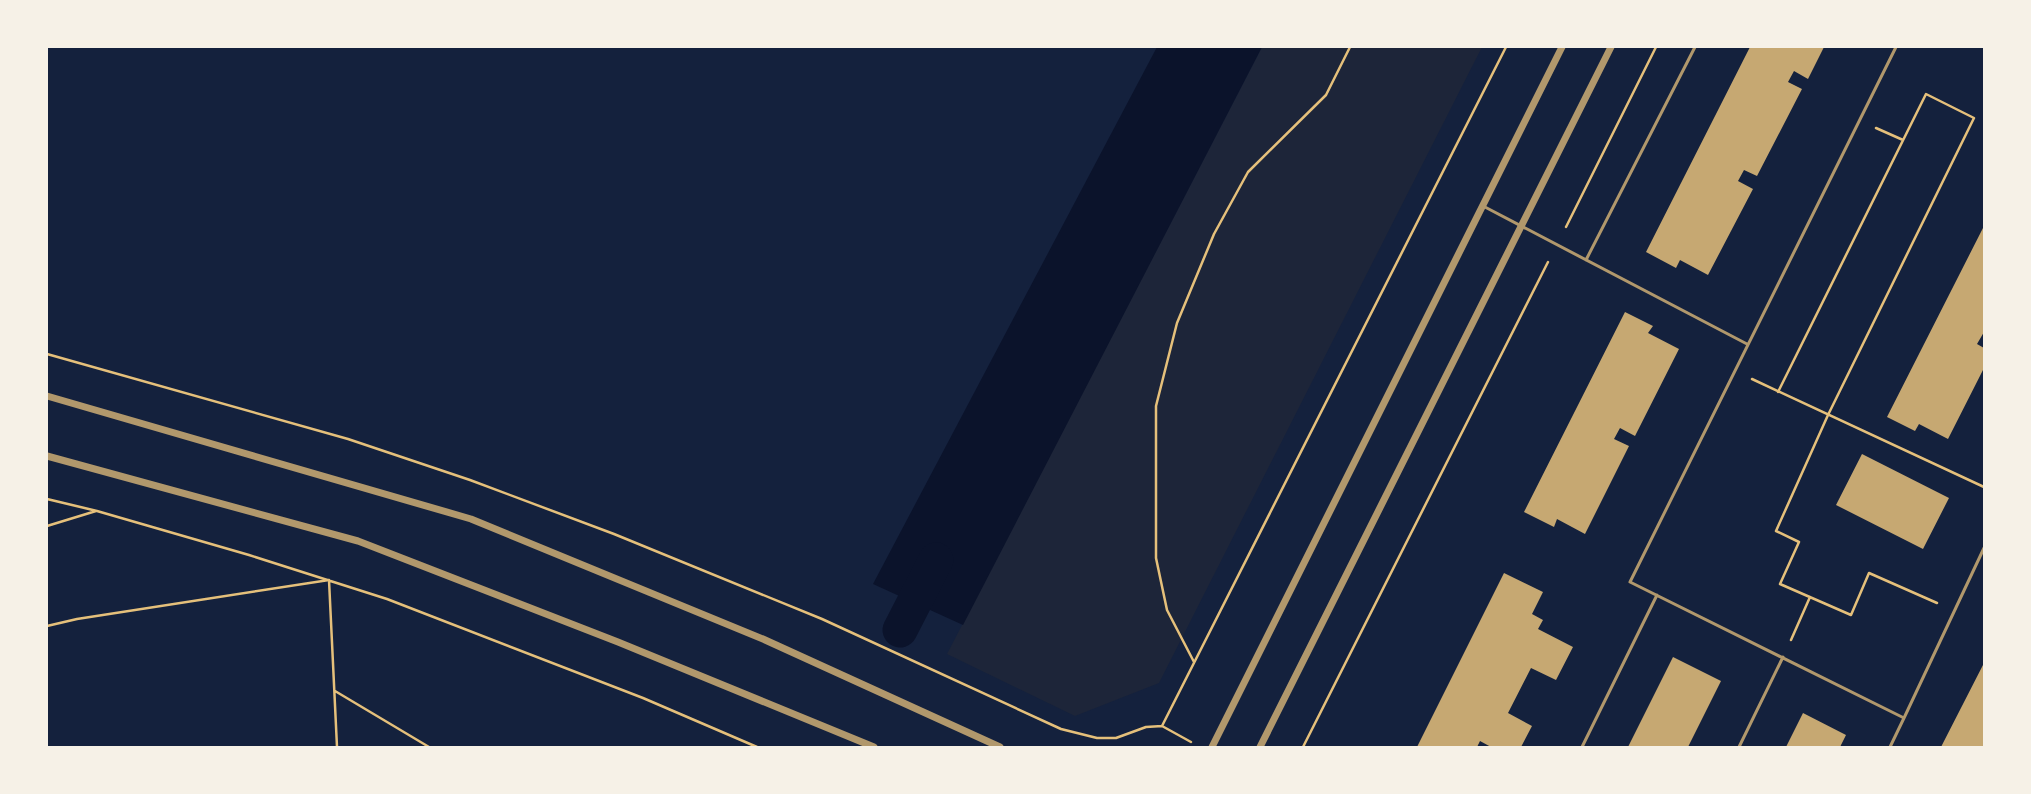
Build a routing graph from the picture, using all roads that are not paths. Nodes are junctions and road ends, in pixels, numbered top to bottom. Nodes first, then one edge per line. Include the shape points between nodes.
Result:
1 (1562, 47) edge
2 (1611, 47) edge
3 (1695, 47) edge
4 (1896, 47) edge
5 (1483, 206) junction
6 (1521, 226) junction
7 (1586, 260) junction
8 (1747, 344) junction
9 (47, 396) edge
10 (47, 456) edge
11 (1984, 548) edge
12 (1982, 556) edge
13 (1657, 595) junction
14 (1783, 657) junction
15 (1904, 718) junction
16 (874, 747) edge
17 (1000, 747) edge
18 (1212, 747) edge
19 (1260, 747) edge
20 (1582, 747) edge
21 (1739, 747) edge
22 (1890, 747) edge

1 - 5 street
2 - 6 street
3 - 7 lane
4 - 8 lane
5 - 6 lane
5 - 18 street
6 - 7 lane
6 - 19 street
7 - 8 lane
8 - 13 lane via 1630,582
9 - 17 street via 471,519 763,640
10 - 16 street via 358,540 618,642
11 - 12 lane
12 - 15 lane
13 - 14 lane
13 - 20 lane
14 - 15 lane
14 - 21 lane
15 - 22 lane

